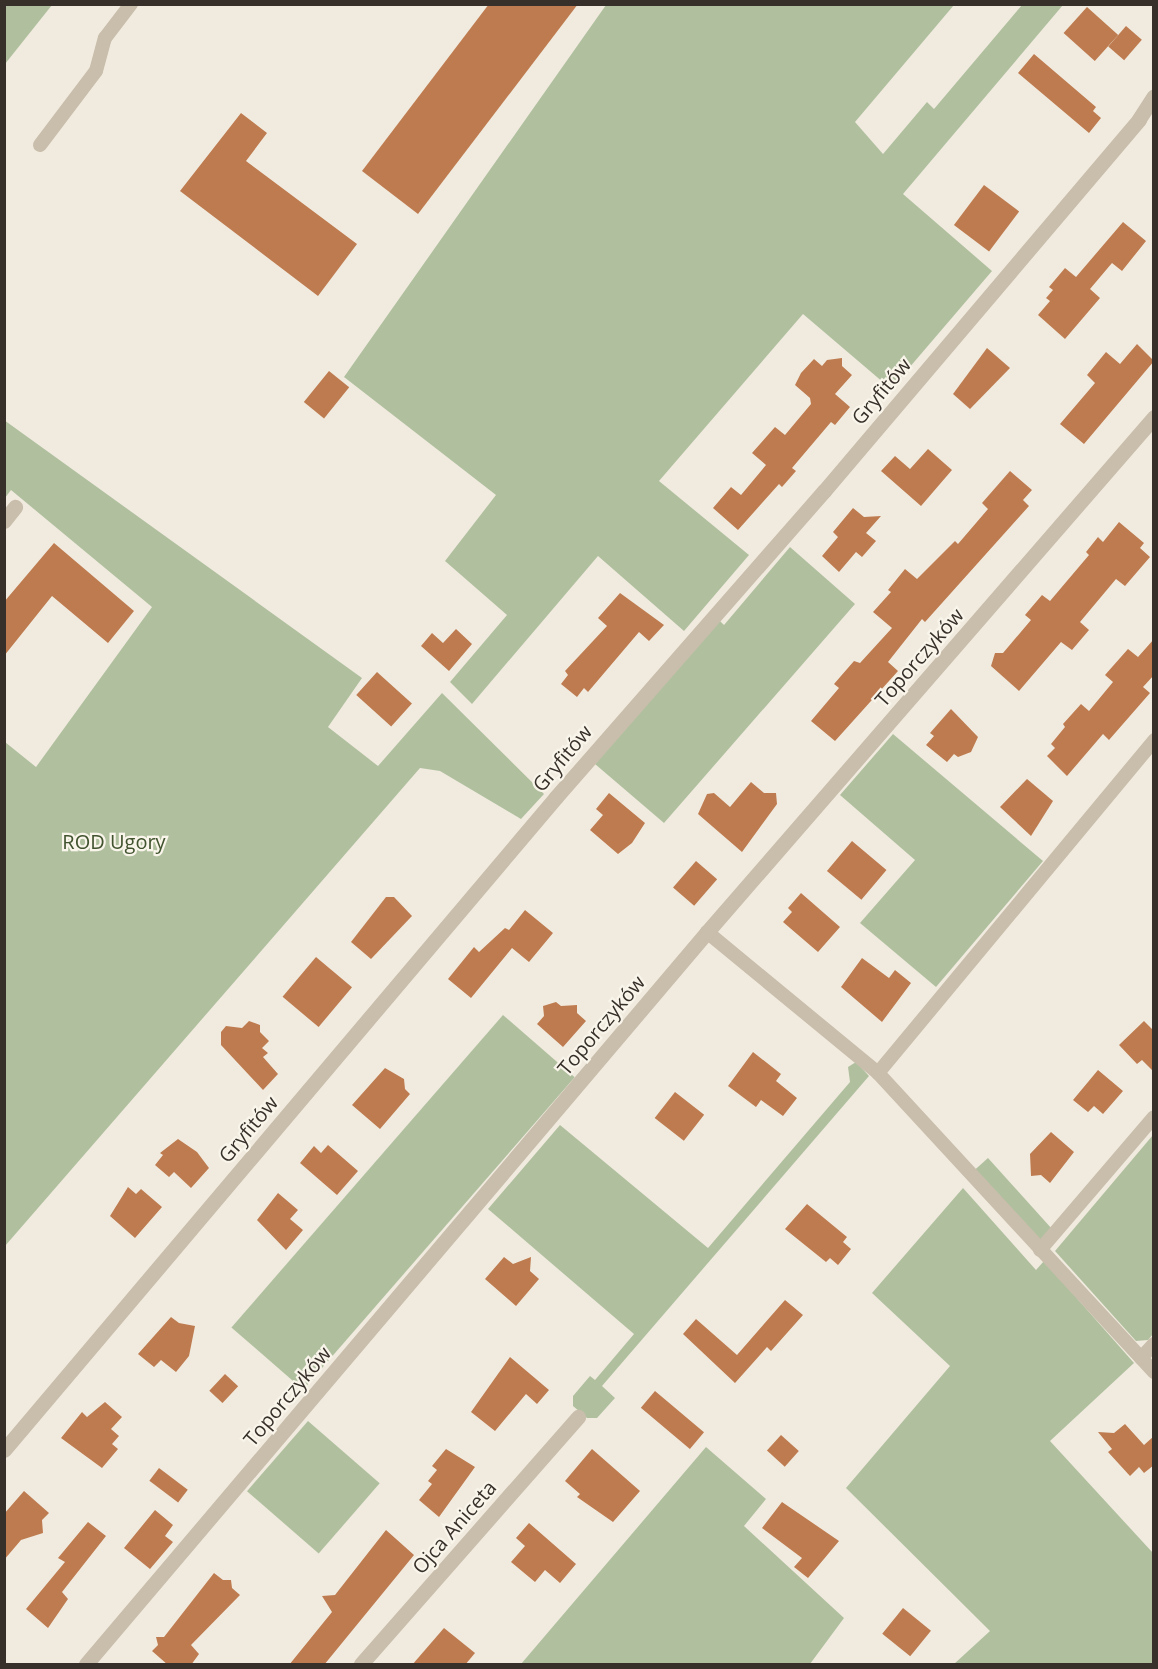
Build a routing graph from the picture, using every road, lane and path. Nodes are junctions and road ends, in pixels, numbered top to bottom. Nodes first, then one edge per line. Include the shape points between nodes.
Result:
1 (131, 4) edge
2 (1154, 96) edge
3 (40, 145) dead end
4 (1154, 417) edge
5 (15, 507) dead end
6 (4, 521) edge
7 (1154, 740) edge
8 (707, 932) junction
9 (878, 1073) junction
10 (1154, 1117) edge
11 (1040, 1250) junction
12 (1154, 1344) edge
13 (1141, 1358) junction
14 (1154, 1372) edge
15 (578, 1417) dead end
16 (4, 1450) edge
17 (86, 1665) edge
18 (361, 1665) edge

1 - 3 lane via 105,38 96,71
2 - 16 street, Gryfitów via 1139,119 839,473 586,762
4 - 8 street, Toporczyków
5 - 6 street
7 - 9 lane
8 - 9 lane
8 - 17 street, Toporczyków
9 - 11 lane via 970,1169
10 - 11 lane
11 - 13 lane
12 - 13 lane
13 - 14 lane
15 - 18 street, Ojca Aniceta

